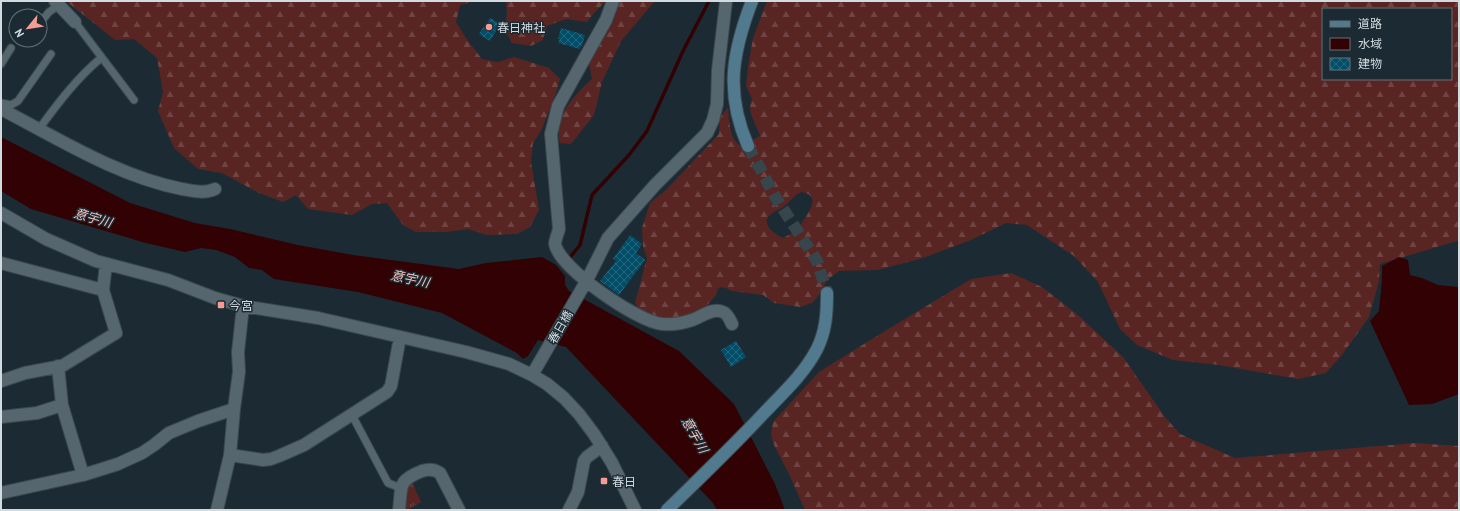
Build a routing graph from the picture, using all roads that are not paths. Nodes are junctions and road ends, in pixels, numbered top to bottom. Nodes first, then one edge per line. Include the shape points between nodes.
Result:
1 (613, 1) edge
2 (726, 1) edge
3 (752, 1) edge
4 (57, 3) edge
5 (48, 13) edge
6 (75, 22) joint
7 (11, 48) dead end
8 (51, 54) dead end
9 (101, 58) junction
10 (1, 64) edge
11 (134, 100) dead end
12 (1, 103) edge
13 (1, 109) edge
14 (39, 129) junction
15 (748, 146) tunnel mouth
16 (215, 189) dead end
17 (1, 213) edge
18 (1, 263) edge
19 (106, 264) junction
20 (585, 283) junction
21 (103, 290) junction
22 (827, 293) tunnel mouth
23 (243, 306) junction
24 (732, 324) dead end
25 (400, 337) junction
26 (58, 366) junction
27 (534, 372) junction
28 (1, 381) edge
29 (62, 405) junction
30 (234, 409) junction
31 (352, 415) junction
32 (1, 417) edge
33 (602, 446) junction
34 (230, 455) junction
35 (83, 475) junction
36 (401, 488) junction
37 (1, 493) edge
38 (217, 510) edge
39 (399, 510) edge
40 (459, 510) edge
41 (569, 510) edge
42 (635, 510) edge
43 (667, 510) edge

1 - 20 street via 606,20 558,106 551,134 559,229 555,243 570,267
2 - 20 street, 春日橋 via 717,104 707,133 655,185 608,238
3 - 15 street via 738,43 733,77 738,119
4 - 5 lane
4 - 6 street
6 - 9 lane
7 - 10 lane
8 - 12 lane via 18,101 11,106
9 - 11 lane
9 - 14 lane via 63,97
13 - 14 street
14 - 16 street via 126,172 169,186 208,192
17 - 19 street via 46,239
18 - 21 street
19 - 21 street
19 - 23 street via 168,280
20 - 24 street via 647,320 662,324 678,323 691,321 718,310 726,314
20 - 27 street, 春日橋
21 - 26 street via 116,334
22 - 43 street via 826,319 820,342 800,375
23 - 25 street via 318,318
23 - 30 street
25 - 27 street via 466,352
25 - 31 street via 391,386 387,392
26 - 28 street
26 - 29 street
27 - 33 street via 579,414
29 - 32 street via 37,413
29 - 35 street
30 - 34 street
30 - 35 street via 169,433 142,453
31 - 34 street via 304,445 271,459
31 - 36 lane via 388,483
33 - 41 street via 584,461 578,492
33 - 42 street
34 - 38 street
35 - 37 street
36 - 39 street
36 - 40 street via 409,476 427,469 436,470 442,476

